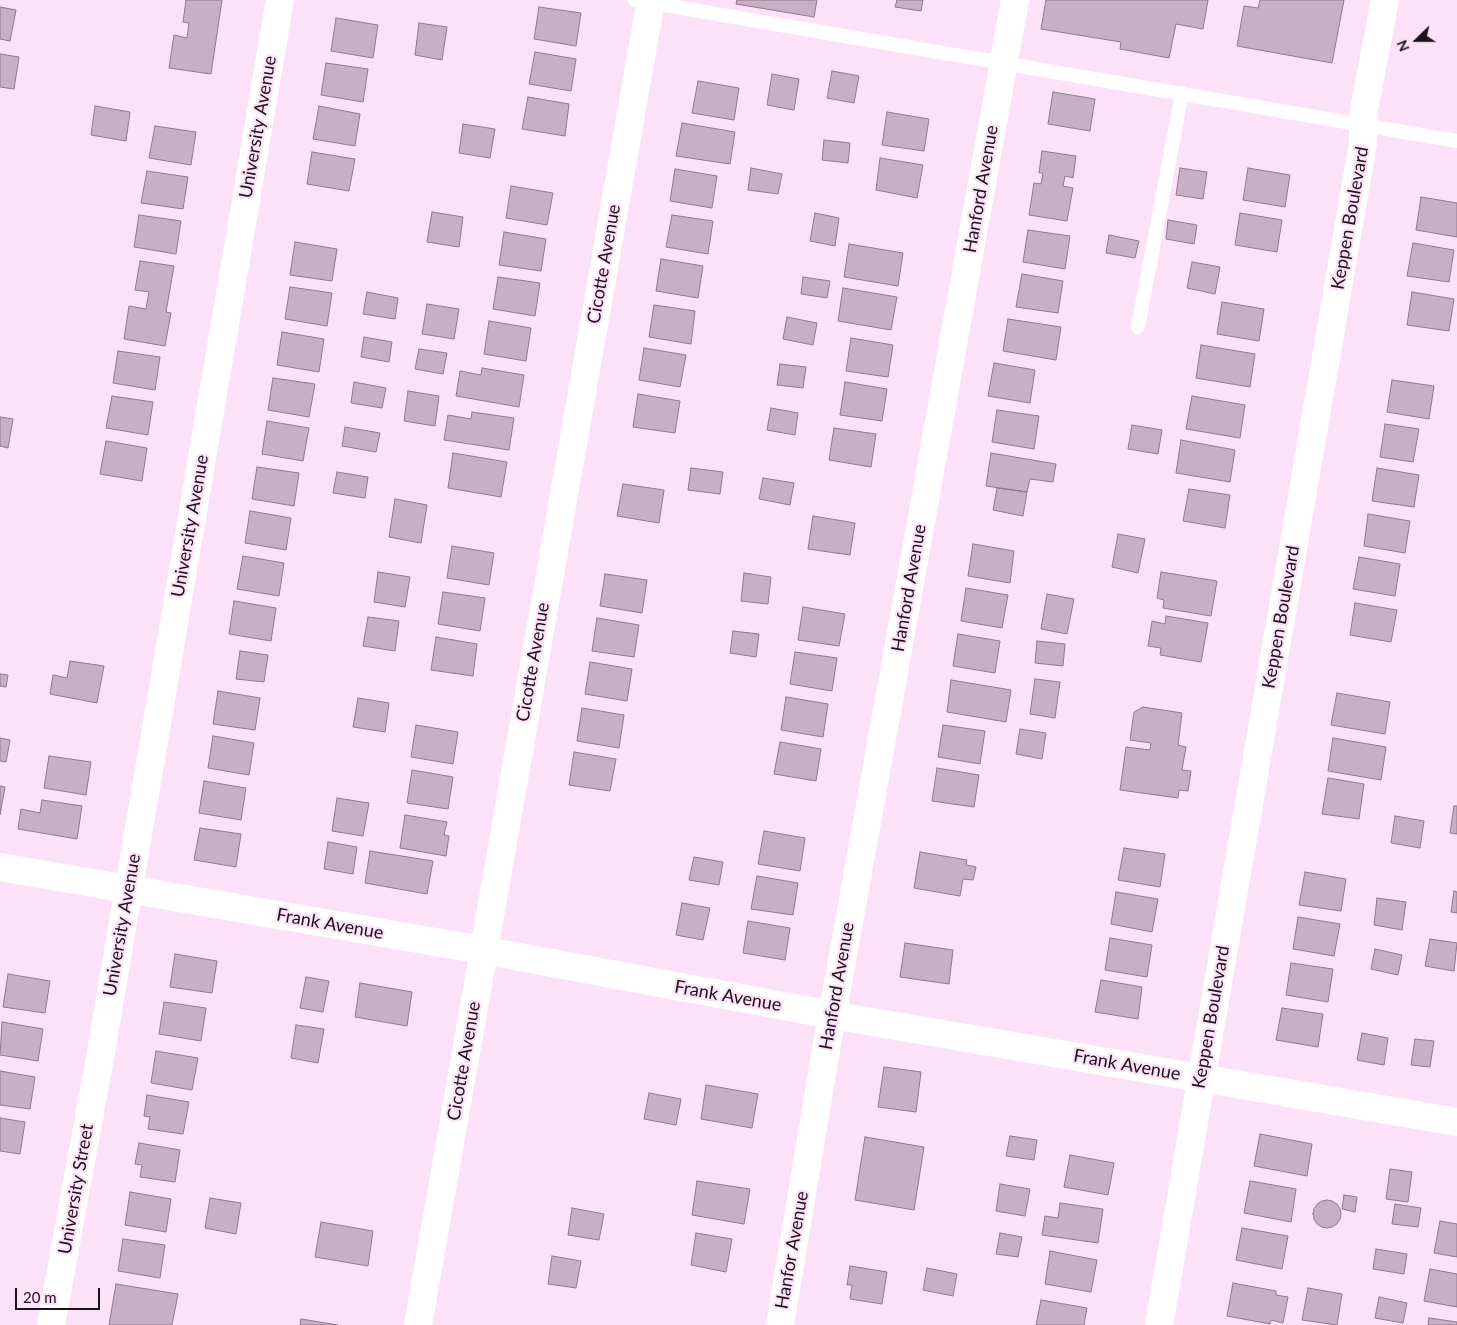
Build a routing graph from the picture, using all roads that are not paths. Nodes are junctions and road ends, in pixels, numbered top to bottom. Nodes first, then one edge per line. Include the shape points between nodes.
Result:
1 (280, 0) edge
2 (1015, 0) edge
3 (1385, 0) edge
4 (646, 1) edge
5 (1004, 61) junction
6 (1182, 93) junction
7 (1364, 125) junction
8 (1457, 140) edge
9 (1138, 327) dead end
10 (0, 868) edge
11 (128, 888) junction
12 (482, 950) junction
13 (832, 1015) junction
14 (101, 1052) joint
15 (1200, 1077) junction
16 (1457, 1122) edge
17 (805, 1176) joint
18 (51, 1325) edge
19 (418, 1325) edge
20 (780, 1325) edge
21 (1159, 1325) edge

1 - 11 street, University Avenue
2 - 5 street, Hanford Avenue
3 - 7 street, Keppen Boulevard
4 - 5 lane
4 - 12 street, Cicotte Avenue
5 - 6 lane
5 - 13 street, Hanford Avenue
6 - 7 lane
6 - 9 lane
7 - 8 lane
7 - 15 street, Keppen Boulevard
10 - 11 street, Frank Avenue
11 - 12 street, Frank Avenue
11 - 14 street, University Avenue
12 - 13 street, Frank Avenue
12 - 19 street, Cicotte Avenue
13 - 15 street, Frank Avenue
13 - 17 street, Hanford Avenue
14 - 18 street, University Street
15 - 16 street, Frank Avenue
15 - 21 street, Keppen Boulevard
17 - 20 street, Hanfor Avenue

